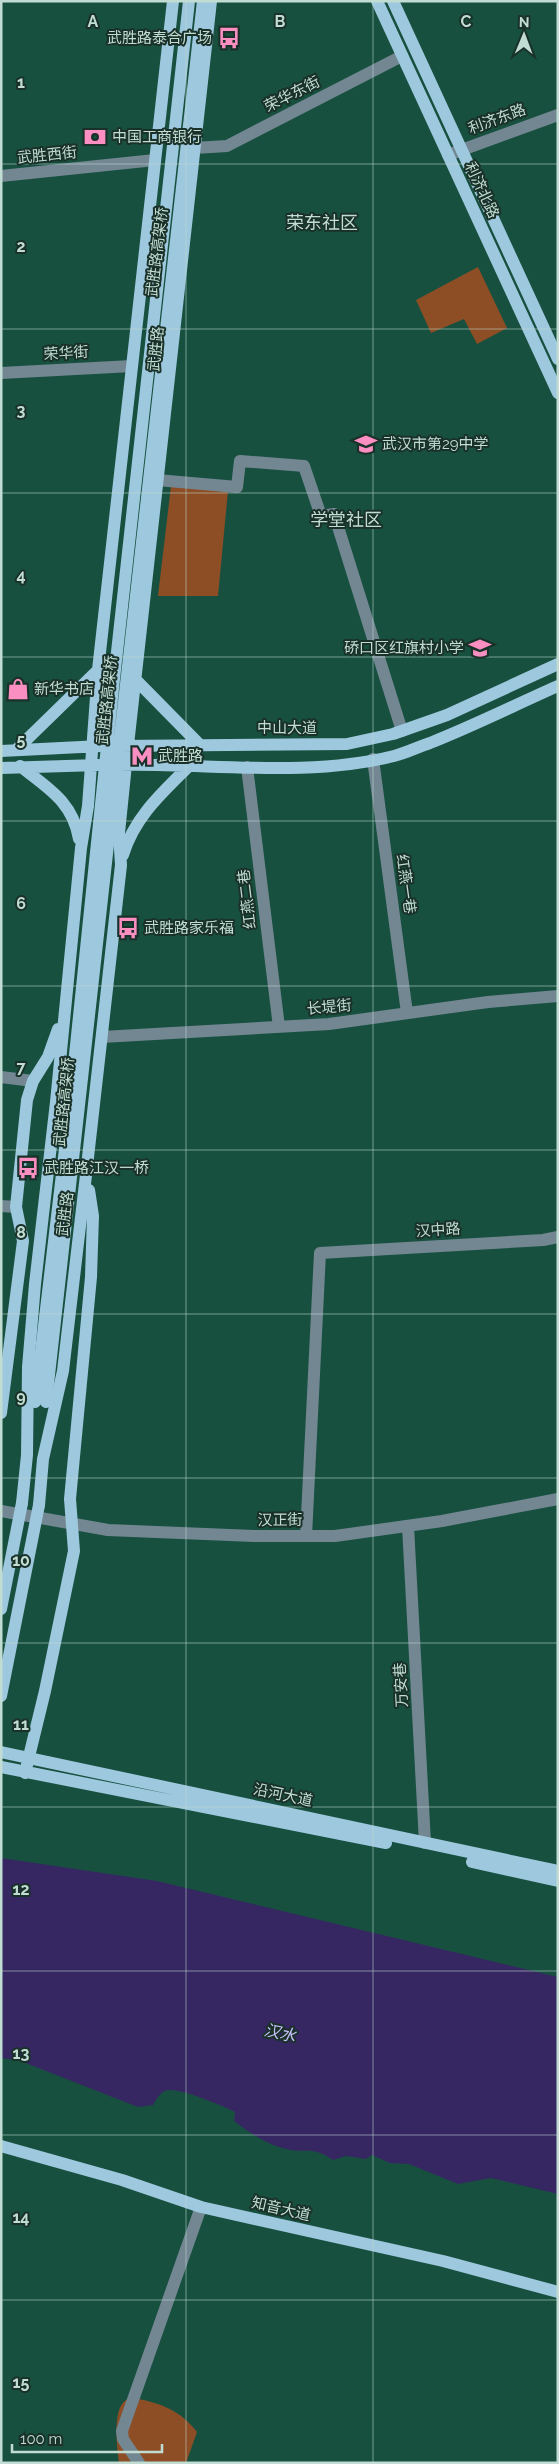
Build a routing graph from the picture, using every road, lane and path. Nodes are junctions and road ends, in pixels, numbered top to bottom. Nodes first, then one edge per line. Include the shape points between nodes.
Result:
1 (174, 1) edge
2 (189, 1) edge
3 (203, 1) edge
4 (210, 1) edge
5 (377, 1) edge
6 (392, 1) edge
7 (402, 56) junction
8 (558, 114) edge
9 (194, 148) junction
10 (461, 149) junction
11 (448, 155) junction
12 (155, 160) junction
13 (1, 176) edge
14 (558, 359) edge
15 (132, 366) junction
16 (1, 372) edge
17 (558, 393) edge
18 (158, 480) junction
19 (558, 664) edge
20 (98, 670) junction
21 (136, 679) junction
22 (558, 686) edge
23 (402, 731) junction
24 (200, 744) junction
25 (128, 746) junction
26 (92, 747) junction
27 (16, 750) junction
28 (1, 751) edge
29 (372, 759) junction
30 (191, 764) junction
31 (126, 765) junction
32 (20, 766) junction
33 (91, 766) junction
34 (247, 767) junction
35 (1, 768) edge
36 (81, 848) junction
37 (121, 865) junction
38 (558, 996) edge
39 (65, 1010) junction
40 (407, 1014) junction
41 (279, 1027) junction
42 (102, 1037) junction
43 (1, 1077) edge
44 (33, 1080) junction
45 (86, 1175) junction
46 (1, 1206) edge
47 (16, 1207) junction
48 (558, 1237) edge
49 (23, 1241) junction
50 (35, 1284) junction
51 (40, 1402) junction
52 (1, 1413) edge
53 (27, 1455) junction
54 (43, 1459) junction
55 (558, 1499) edge
56 (1, 1511) edge
57 (73, 1524) junction
58 (408, 1526) junction
59 (306, 1536) junction
60 (1, 1609) edge
61 (1, 1696) edge
62 (1, 1752) edge
63 (28, 1759) junction
64 (1, 1767) edge
65 (25, 1773) junction
66 (425, 1843) junction
67 (558, 1871) edge
68 (558, 1881) edge
69 (1, 2146) edge
70 (201, 2207) junction
71 (558, 2292) edge
72 (138, 2463) edge

1 - 12 main road, 武胜路
2 - 51 main road, 武胜路高架桥, bridge via 117,649
3 - 51 main road, 武胜路高架桥, bridge via 150,450 103,902
4 - 9 main road, 武胜路
5 - 7 main road, 利济北路
6 - 10 main road, 利济北路
7 - 9 street, 荣华东街 via 227,146
7 - 11 main road, 利济北路
8 - 10 street, 利济东路
9 - 18 main road, 武胜路
10 - 11 street, 利济东路
10 - 14 main road, 利济北路
11 - 17 main road, 利济北路
12 - 13 street, 武胜西街
12 - 15 main road, 武胜路
15 - 16 street, 荣华街
15 - 20 main road, 武胜路
18 - 21 main road, 武胜路
18 - 23 street via 237,487 240,461 304,466 321,516 334,514
19 - 23 main road, 中山大道 via 447,715
20 - 26 main road, 武胜路
20 - 27 main road
21 - 24 main road
21 - 25 main road, 武胜路
22 - 29 main road via 445,737 395,756
23 - 24 main road, 中山大道 via 347,744
24 - 25 main road, 中山大道
25 - 26 main road, 中山大道
25 - 31 main road, 武胜路
26 - 27 main road, 中山大道
26 - 33 main road, 武胜路
27 - 28 main road, 中山大道
29 - 34 main road via 326,766
29 - 40 street, 红燕一巷
30 - 31 main road
30 - 34 main road
30 - 37 main road via 146,808 129,836
31 - 33 main road
31 - 37 main road, 武胜路 via 119,833
32 - 33 main road
32 - 35 main road
32 - 36 main road via 63,800 78,827
33 - 36 main road, 武胜路
34 - 41 street, 红燕二巷
36 - 39 main road, 武胜路
37 - 42 main road, 武胜路
38 - 40 street, 长堤街
39 - 44 main road via 48,1057
39 - 50 main road, 武胜路
40 - 41 street, 长堤街
41 - 42 street, 长堤街
42 - 45 main road, 武胜路
43 - 44 street
44 - 47 main road via 27,1100
45 - 54 main road, 武胜路 via 63,1371
45 - 57 main road via 93,1216 70,1499
46 - 47 street
47 - 49 main road
48 - 59 street, 汉中路 via 320,1253
49 - 50 main road
49 - 52 main road
50 - 53 main road, 武胜路 via 28,1367
51 - 53 main road
51 - 54 main road
53 - 60 main road, 武胜路, bridge via 22,1502
54 - 61 main road, 武胜路, bridge via 39,1505
55 - 58 street, 汉正街
56 - 57 street, 汉正街
57 - 59 street, 汉正街 via 108,1530
57 - 63 main road via 74,1551
58 - 59 street, 汉正街 via 335,1536
58 - 66 street, 万安巷
62 - 63 main road, 沿河大道
63 - 65 main road
63 - 66 main road, 沿河大道
64 - 65 main road, 沿河大道
65 - 68 main road, 沿河大道 via 370,1839
66 - 67 main road, 沿河大道
69 - 70 main road, 知音大道 via 122,2180
70 - 71 main road, 知音大道 via 442,2261
70 - 72 street via 122,2431 122,2439

